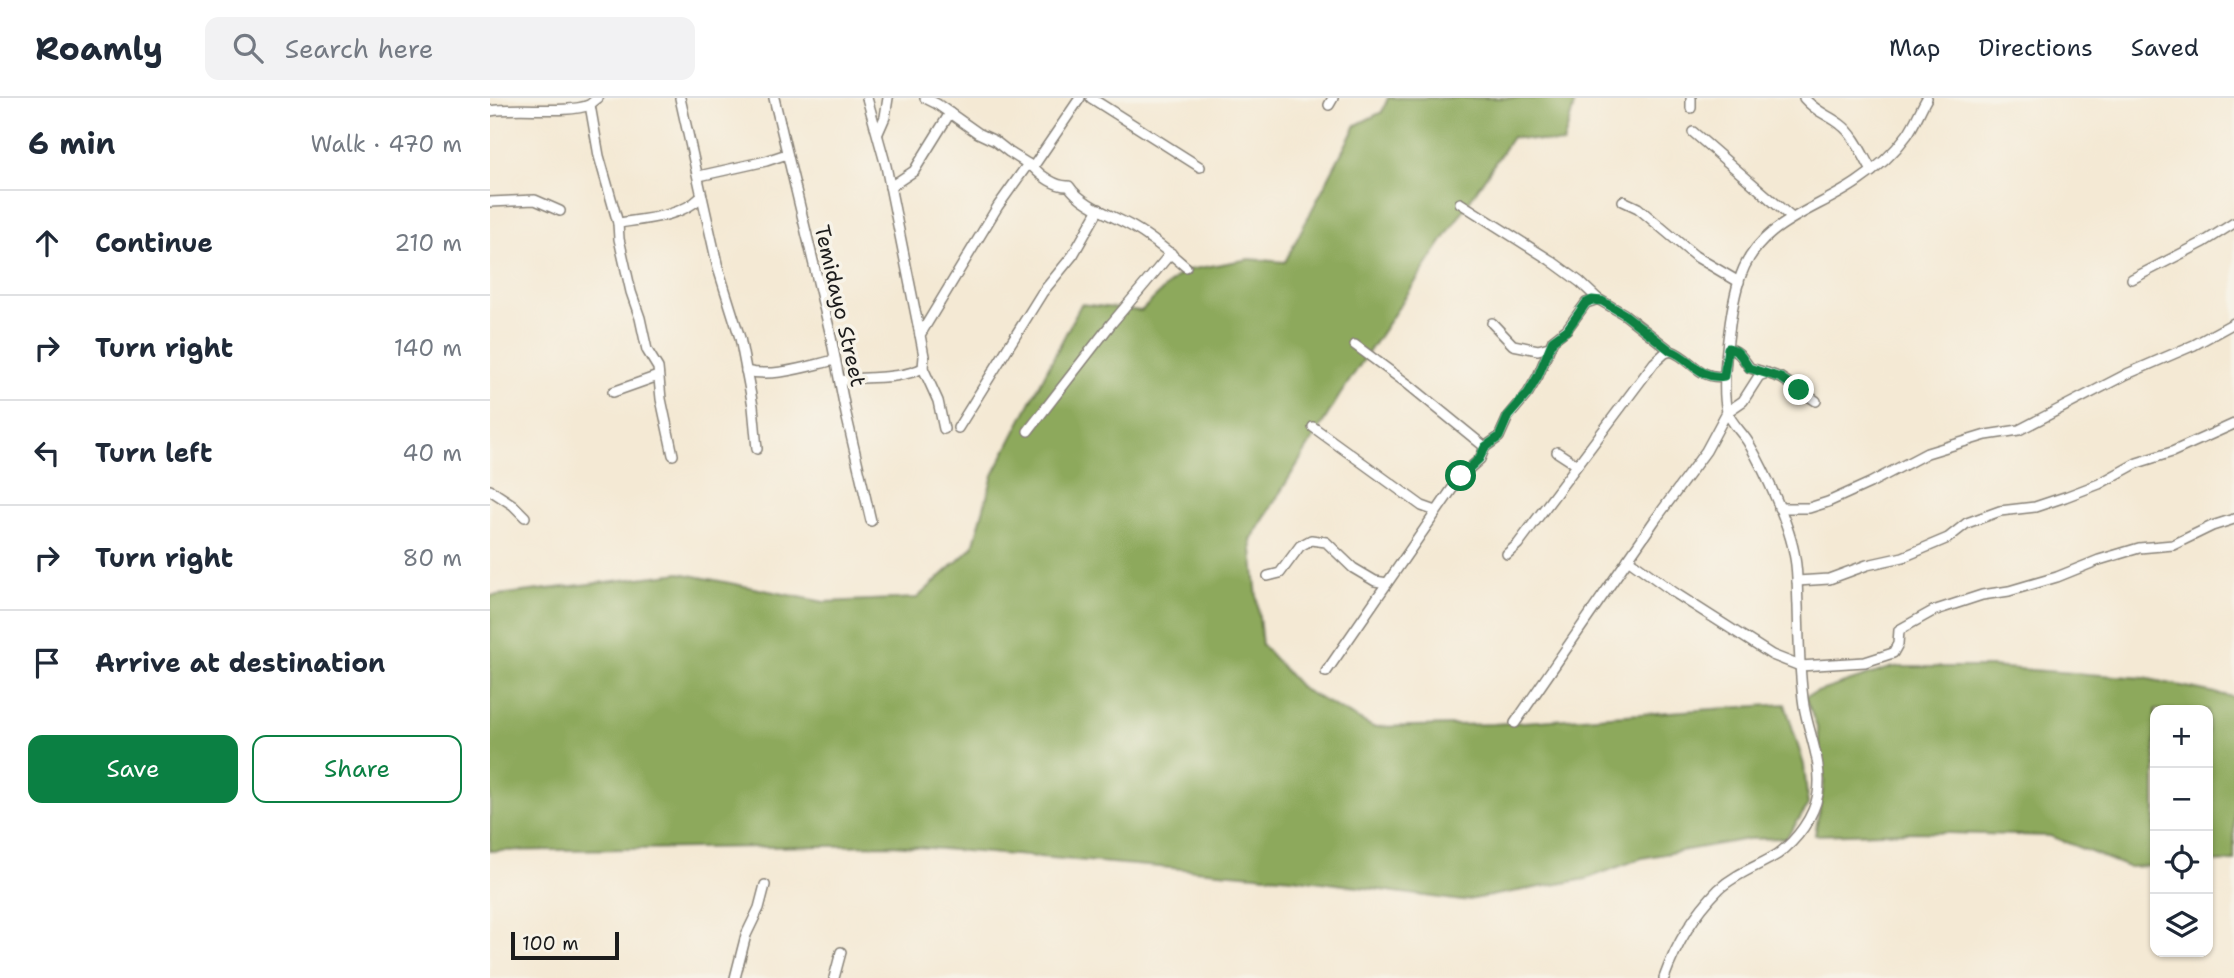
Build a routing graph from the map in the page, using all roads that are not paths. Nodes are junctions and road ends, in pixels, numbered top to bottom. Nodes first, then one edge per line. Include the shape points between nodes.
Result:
1 (680, 98) edge
2 (774, 98) edge
3 (867, 98) edge
4 (888, 98) edge
5 (925, 98) edge
6 (1080, 98) edge
7 (1091, 98) edge
8 (1804, 98) edge
9 (1927, 98) edge
10 (594, 101) edge
11 (490, 111) edge
12 (950, 113) junction
13 (1693, 132) dead end
14 (878, 133) junction
15 (787, 154) junction
16 (1030, 165) junction
17 (1200, 167) dead end
18 (1871, 171) junction
19 (699, 176) junction
20 (890, 187) junction
21 (701, 197) junction
22 (1623, 201) dead end
23 (490, 202) edge
24 (1460, 203) dead end
25 (1099, 209) junction
26 (560, 211) dead end
27 (1792, 218) junction
28 (618, 223) junction
29 (2234, 223) edge
30 (1171, 253) junction
31 (1186, 267) dead end
32 (2132, 279) dead end
33 (1739, 282) junction
34 (1598, 299) junction
35 (1492, 323) dead end
36 (2234, 323) edge
37 (920, 335) junction
38 (1355, 345) dead end
39 (1549, 347) junction
40 (1728, 348) junction
41 (1671, 351) junction
42 (835, 360) junction
43 (923, 368) junction
44 (746, 372) junction
45 (1767, 373) junction
46 (658, 376) junction
47 (1724, 376) junction
48 (840, 381) junction
49 (613, 392) dead end
50 (1816, 401) dead end
51 (1727, 412) junction
52 (2234, 424) edge
53 (1313, 427) dead end
54 (958, 428) dead end
55 (944, 429) dead end
56 (1028, 430) dead end
57 (1485, 447) junction
58 (757, 449) dead end
59 (1557, 452) dead end
60 (673, 455) dead end
61 (1577, 465) junction
62 (490, 490) edge
63 (1779, 508) junction
64 (1436, 511) junction
65 (525, 517) dead end
66 (2234, 519) edge
67 (871, 521) dead end
68 (1507, 554) dead end
69 (1628, 559) junction
70 (1268, 576) dead end
71 (1797, 581) junction
72 (1387, 583) junction
73 (1800, 666) junction
74 (1326, 672) dead end
75 (1514, 723) dead end
76 (765, 885) dead end
77 (841, 953) dead end
78 (735, 978) edge
79 (834, 978) edge
80 (1664, 978) edge

1 - 19 street
2 - 15 street, Temidayo Street
3 - 14 street
4 - 14 street
5 - 12 street
6 - 16 street
7 - 17 street
8 - 18 street via 1845,128
9 - 18 street via 1908,134
10 - 11 street via 569,108
10 - 28 street via 599,156
12 - 16 street
12 - 20 street via 914,171
13 - 27 street
14 - 20 street
15 - 19 street
15 - 42 street, Temidayo Street
16 - 25 street
16 - 37 street via 998,206
18 - 27 street
19 - 21 street
20 - 37 street
21 - 28 street via 682,209
21 - 44 street
22 - 33 street via 1638,208 1695,256
23 - 26 street via 535,200
24 - 34 street via 1539,253
25 - 30 street
25 - 54 street
27 - 33 street via 1759,245
28 - 46 street via 631,292
29 - 32 street
30 - 31 street
30 - 56 street
33 - 40 street
34 - 39 street via 1586,303
34 - 41 street
35 - 39 street via 1513,345
36 - 63 street via 2019,430 1927,453 1828,502 1809,508
37 - 43 street
38 - 57 street
39 - 57 street via 1528,393 1508,416 1499,437
40 - 45 street via 1743,357 1749,368
40 - 47 street
41 - 47 street via 1699,371
41 - 61 street via 1654,363
42 - 44 street via 769,373
42 - 48 street, Temidayo Street
43 - 48 street via 876,379
43 - 55 street
44 - 58 street
45 - 50 street
45 - 51 street
46 - 49 street
46 - 60 street
47 - 51 street
48 - 67 street, Temidayo Street
51 - 63 street via 1748,443
51 - 69 street via 1706,451
52 - 71 street via 2065,497 1967,523 1948,538 1903,557 1829,579
53 - 64 street via 1422,506
57 - 64 street
59 - 61 street
61 - 68 street
62 - 65 street
63 - 71 street via 1796,559
64 - 72 street
66 - 73 street via 2173,545 2139,548 2057,577 1933,611 1899,630 1893,653 1865,662
69 - 73 street via 1772,655
69 - 75 street
70 - 72 street via 1280,573 1300,546 1311,540 1326,542 1353,568
71 - 73 street
72 - 74 street
73 - 80 street via 1804,708 1819,770 1814,812 1790,844 1720,889 1678,944
76 - 78 street
77 - 79 street

